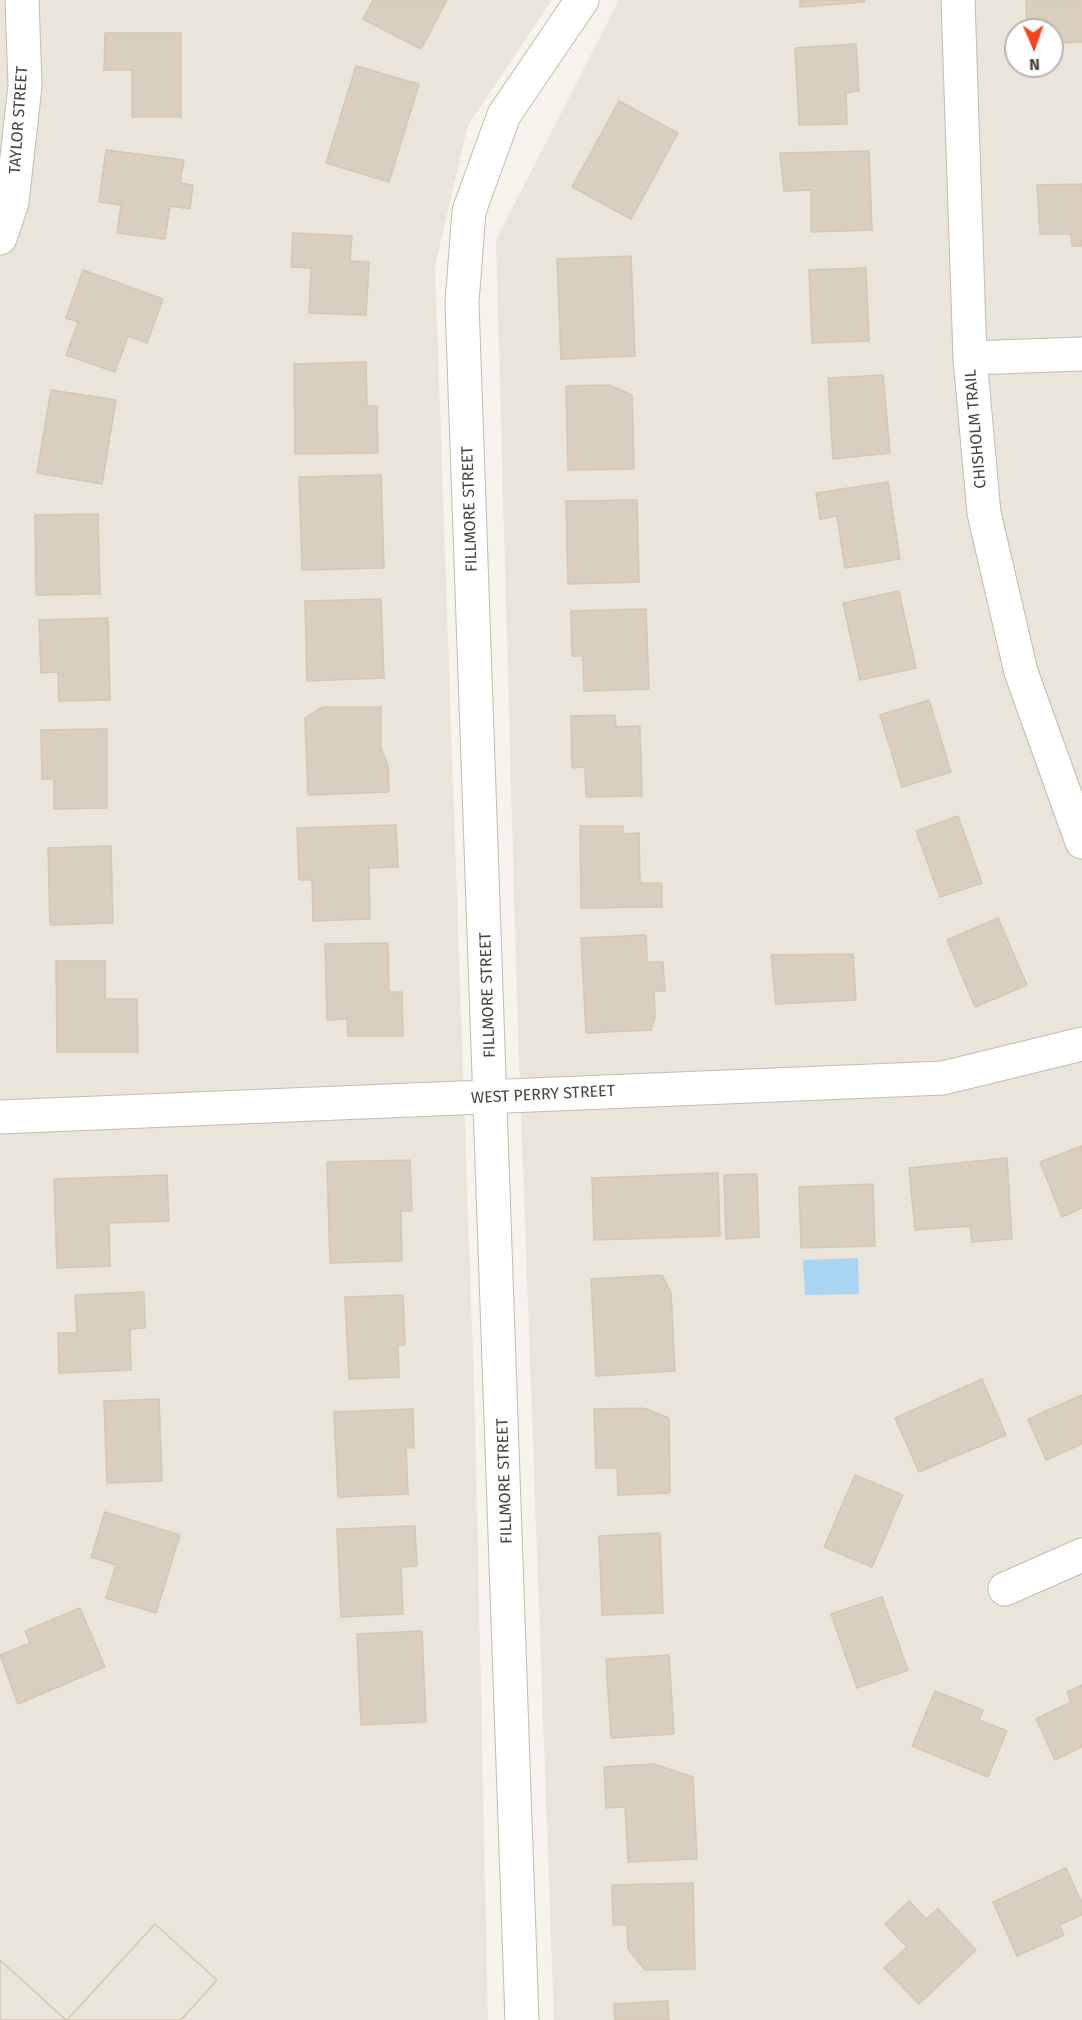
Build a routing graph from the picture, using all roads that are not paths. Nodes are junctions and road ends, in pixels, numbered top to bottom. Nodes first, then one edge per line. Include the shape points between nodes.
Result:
1 (22, 0) edge
2 (582, 0) edge
3 (958, 0) edge
4 (6, 202) edge
5 (0, 238) edge
6 (1082, 354) edge
7 (970, 358) junction
8 (1082, 842) edge
9 (1082, 1044) edge
10 (491, 1098) junction
11 (0, 1117) edge
12 (1082, 1555) edge
13 (1005, 1589) dead end
14 (522, 2020) edge

1 - 4 street, TAYLOR STREET via 25,86
2 - 10 street, FILLMORE STREET via 504,115 469,211 462,303
3 - 7 street, CHISHOLM TRAIL
4 - 5 street, TAYLOR STREET
6 - 7 street
7 - 8 street, CHISHOLM TRAIL via 984,513 1021,672
9 - 10 street, WEST PERRY STREET via 943,1078
10 - 11 street, WEST PERRY STREET
10 - 14 street, FILLMORE STREET
12 - 13 street

